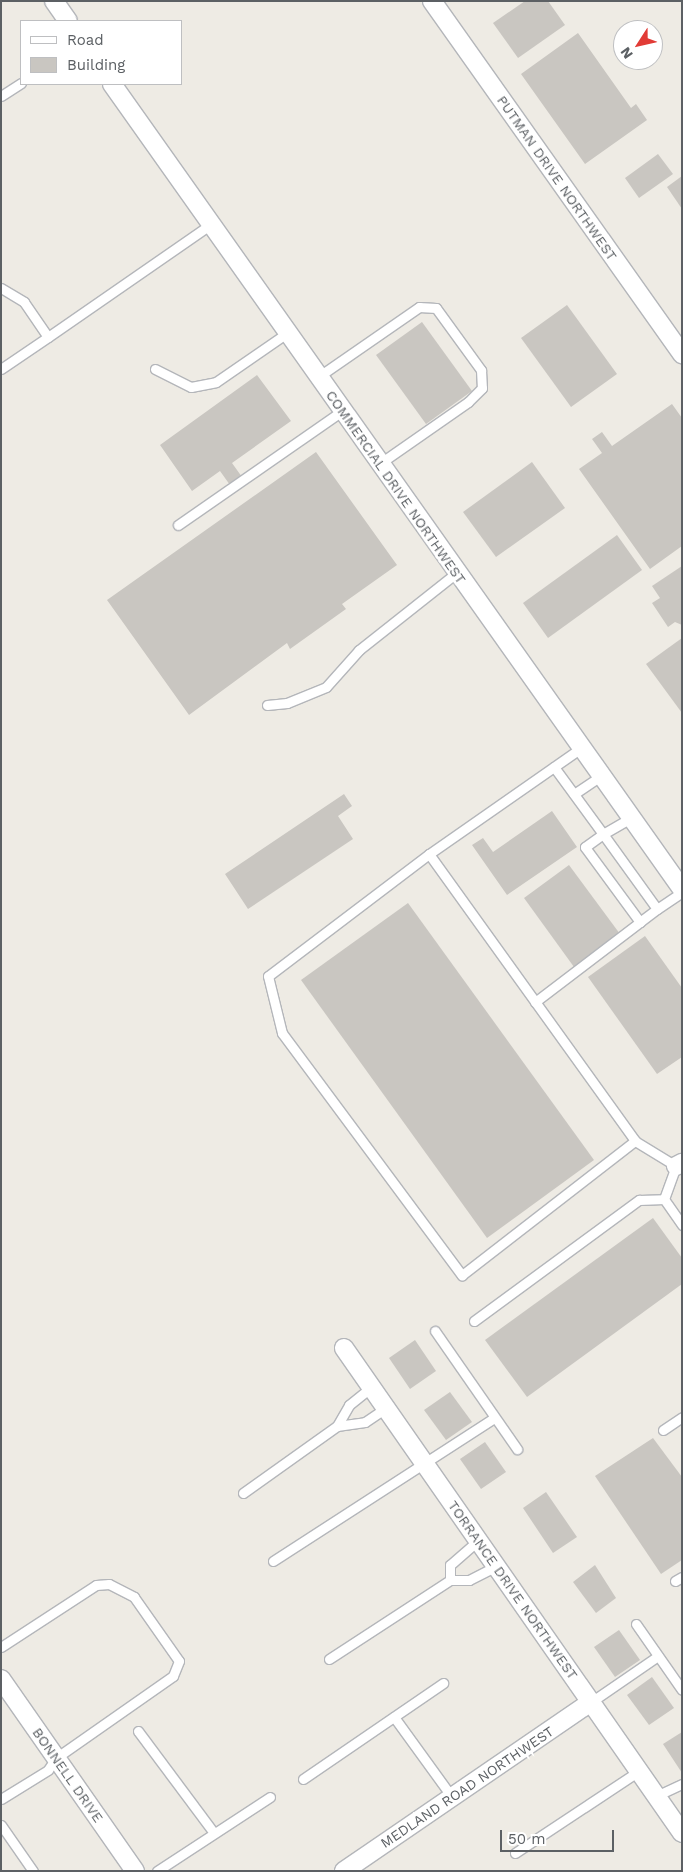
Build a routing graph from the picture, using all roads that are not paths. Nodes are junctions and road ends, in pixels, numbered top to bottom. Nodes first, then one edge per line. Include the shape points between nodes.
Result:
1 (54, 1) edge
2 (432, 1) edge
3 (67, 20) edge
4 (20, 84) edge
5 (113, 85) edge
6 (1, 96) edge
7 (211, 224) junction
8 (1, 288) edge
9 (287, 332) junction
10 (48, 337) junction
11 (682, 354) edge
12 (1, 369) edge
13 (155, 369) dead end
14 (318, 377) junction
15 (342, 411) junction
16 (379, 464) junction
17 (178, 525) dead end
18 (456, 573) junction
19 (267, 705) dead end
20 (581, 748) junction
21 (554, 766) junction
22 (601, 776) junction
23 (574, 794) junction
24 (631, 818) junction
25 (603, 834) junction
26 (429, 854) junction
27 (682, 891) edge
28 (657, 909) junction
29 (640, 922) junction
30 (535, 1002) junction
31 (634, 1142) junction
32 (679, 1164) edge
33 (664, 1199) junction
34 (682, 1225) edge
35 (474, 1322) dead end
36 (435, 1331) dead end
37 (344, 1348) dead end
38 (371, 1387) junction
39 (386, 1408) junction
40 (682, 1417) edge
41 (494, 1418) junction
42 (338, 1426) junction
43 (663, 1430) dead end
44 (517, 1449) dead end
45 (423, 1462) junction
46 (244, 1492) dead end
47 (478, 1541) junction
48 (272, 1561) dead end
49 (496, 1566) junction
50 (450, 1580) junction
51 (636, 1624) dead end
52 (1, 1647) edge
53 (658, 1656) junction
54 (329, 1659) dead end
55 (1, 1679) edge
56 (443, 1683) dead end
57 (682, 1690) edge
58 (591, 1702) junction
59 (394, 1717) junction
60 (138, 1731) dead end
61 (56, 1758) junction
62 (639, 1771) junction
63 (304, 1779) dead end
64 (682, 1784) edge
65 (656, 1796) junction
66 (270, 1797) dead end
67 (452, 1797) junction
68 (1, 1799) edge
69 (1, 1825) edge
70 (214, 1833) junction
71 (682, 1833) edge
72 (515, 1853) dead end
73 (33, 1871) edge
74 (135, 1871) edge
75 (157, 1871) edge
76 (344, 1871) edge

1 - 3 street
2 - 11 street, PUTMAN DRIVE NORTHWEST
4 - 6 lane
5 - 7 street, COMMERCIAL DRIVE NORTHWEST
7 - 9 street, COMMERCIAL DRIVE NORTHWEST
7 - 10 lane
8 - 10 lane via 24,302
9 - 13 lane via 216,382 191,387
9 - 14 street, COMMERCIAL DRIVE NORTHWEST
10 - 12 lane
14 - 15 street, COMMERCIAL DRIVE NORTHWEST
14 - 16 lane via 419,307 436,308 481,370 482,388 468,402
15 - 16 street, COMMERCIAL DRIVE NORTHWEST
15 - 17 lane
16 - 18 street, COMMERCIAL DRIVE NORTHWEST
18 - 19 lane via 359,650 326,687 287,703
18 - 20 street, COMMERCIAL DRIVE NORTHWEST
20 - 21 lane
20 - 22 street, COMMERCIAL DRIVE NORTHWEST
21 - 23 lane
21 - 26 lane
22 - 23 lane
22 - 24 street, COMMERCIAL DRIVE NORTHWEST
23 - 25 lane
24 - 25 lane
24 - 27 street, COMMERCIAL DRIVE NORTHWEST
25 - 28 lane
25 - 29 lane via 585,847
26 - 30 lane
26 - 31 lane via 268,976 282,1033 462,1275
27 - 28 lane
28 - 29 lane
29 - 30 lane
30 - 31 lane
31 - 32 lane
32 - 33 lane
33 - 34 lane
33 - 35 lane via 638,1200
36 - 41 lane
37 - 38 street, TORRANCE DRIVE NORTHWEST
38 - 39 street, TORRANCE DRIVE NORTHWEST
38 - 42 lane via 349,1405
39 - 42 lane via 365,1422
39 - 45 street, TORRANCE DRIVE NORTHWEST
40 - 43 lane
41 - 44 lane
41 - 45 lane
42 - 46 lane
45 - 47 street, TORRANCE DRIVE NORTHWEST
45 - 48 lane
47 - 49 street, TORRANCE DRIVE NORTHWEST
47 - 50 lane via 450,1565
49 - 50 lane via 470,1580
49 - 58 street, TORRANCE DRIVE NORTHWEST
50 - 54 lane
51 - 53 lane
52 - 61 lane via 96,1585 110,1584 134,1597 179,1661 173,1676
53 - 57 lane
53 - 58 lane
55 - 61 street, BONNELL DRIVE
56 - 59 lane
58 - 62 street, TORRANCE DRIVE NORTHWEST
58 - 67 street, MEDLAND ROAD NORTHWEST
59 - 63 lane
59 - 67 lane
60 - 70 lane
61 - 68 lane via 48,1770
61 - 74 street, BONNELL DRIVE
62 - 65 street, TORRANCE DRIVE NORTHWEST
62 - 72 lane
64 - 65 lane
65 - 71 street, TORRANCE DRIVE NORTHWEST
66 - 70 lane
67 - 76 street, MEDLAND ROAD NORTHWEST
69 - 73 lane
70 - 75 lane

